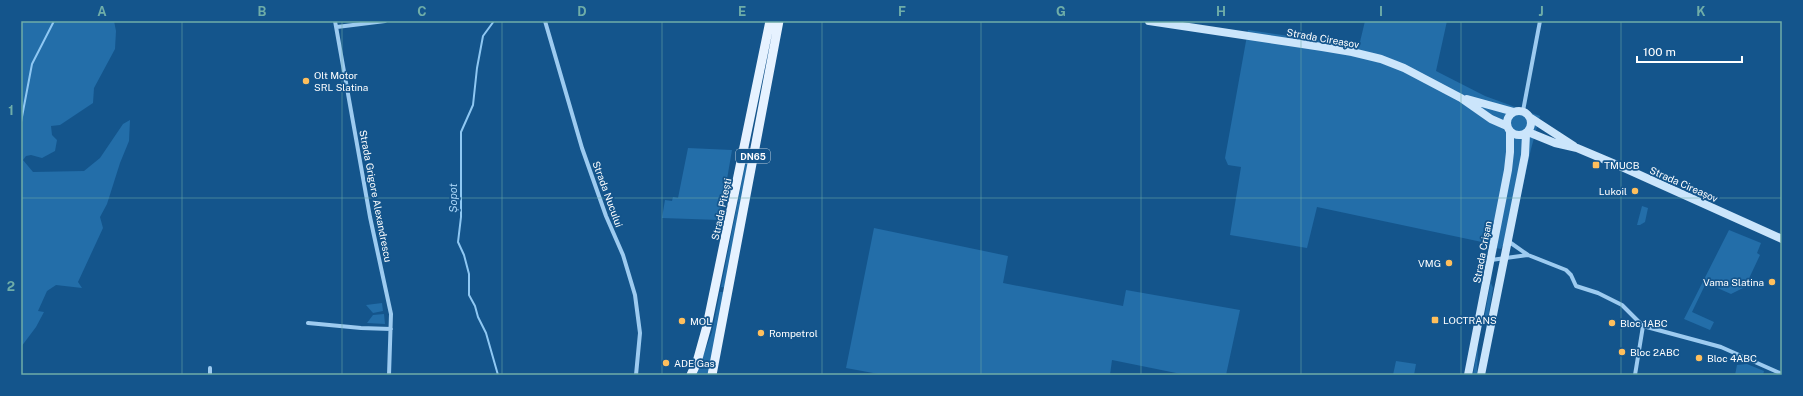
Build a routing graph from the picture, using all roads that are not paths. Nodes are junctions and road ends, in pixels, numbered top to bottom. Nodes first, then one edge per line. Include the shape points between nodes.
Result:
1 (335, 21) edge
2 (385, 21) edge
3 (545, 21) edge
4 (770, 21) edge
5 (779, 21) edge
6 (1149, 21) edge
7 (1540, 21) edge
8 (337, 27) junction
9 (1461, 98) junction
10 (1514, 112) junction
11 (1523, 112) junction
12 (1530, 118) junction
13 (1509, 129) junction
14 (1527, 133) junction
15 (751, 140) junction
16 (1577, 148) junction
17 (1782, 239) edge
18 (1507, 240) junction
19 (1528, 255) junction
20 (1503, 259) junction
21 (1491, 260) junction
22 (308, 323) dead end
23 (1644, 326) junction
24 (391, 328) junction
25 (210, 368) dead end
26 (1782, 374) edge
27 (210, 375) edge
28 (389, 375) edge
29 (636, 375) edge
30 (691, 375) edge
31 (712, 375) edge
32 (1468, 375) edge
33 (1481, 375) edge
34 (1635, 375) edge

1 - 8 street, Strada Grigore Alexandrescu
2 - 8 street
3 - 29 street, Strada Nucului via 582,148 623,255 635,295 640,333
4 - 15 main road, Strada Pitești / DN65
5 - 15 main road, Strada Pitești / DN65
6 - 9 main road, Strada Cireașov via 1352,52 1381,59
7 - 11 street
8 - 24 street, Strada Grigore Alexandrescu via 370,217 391,314
9 - 10 main road, Strada Cireașov
9 - 13 main road, Strada Cireașov
10 - 11 main road
10 - 13 main road via 1508,118
11 - 12 main road
12 - 14 main road via 1532,125
12 - 16 main road, Strada Cireașov
13 - 14 main road via 1517,136
13 - 21 main road, Strada Crișan via 1508,170
14 - 16 main road, Strada Cireașov
14 - 18 main road via 1526,150
15 - 30 main road, Strada Pitești / DN65 via 706,330
15 - 31 main road, Strada Pitești / DN65
16 - 17 main road, Strada Cireașov
18 - 19 street
18 - 20 main road
19 - 20 street
19 - 23 street via 1566,270 1576,286 1622,305
20 - 21 street
20 - 33 main road
21 - 32 main road, Strada Crișan
22 - 24 street
23 - 26 street via 1721,347
23 - 34 street
24 - 28 street, Strada Grigore Alexandrescu
25 - 27 street

